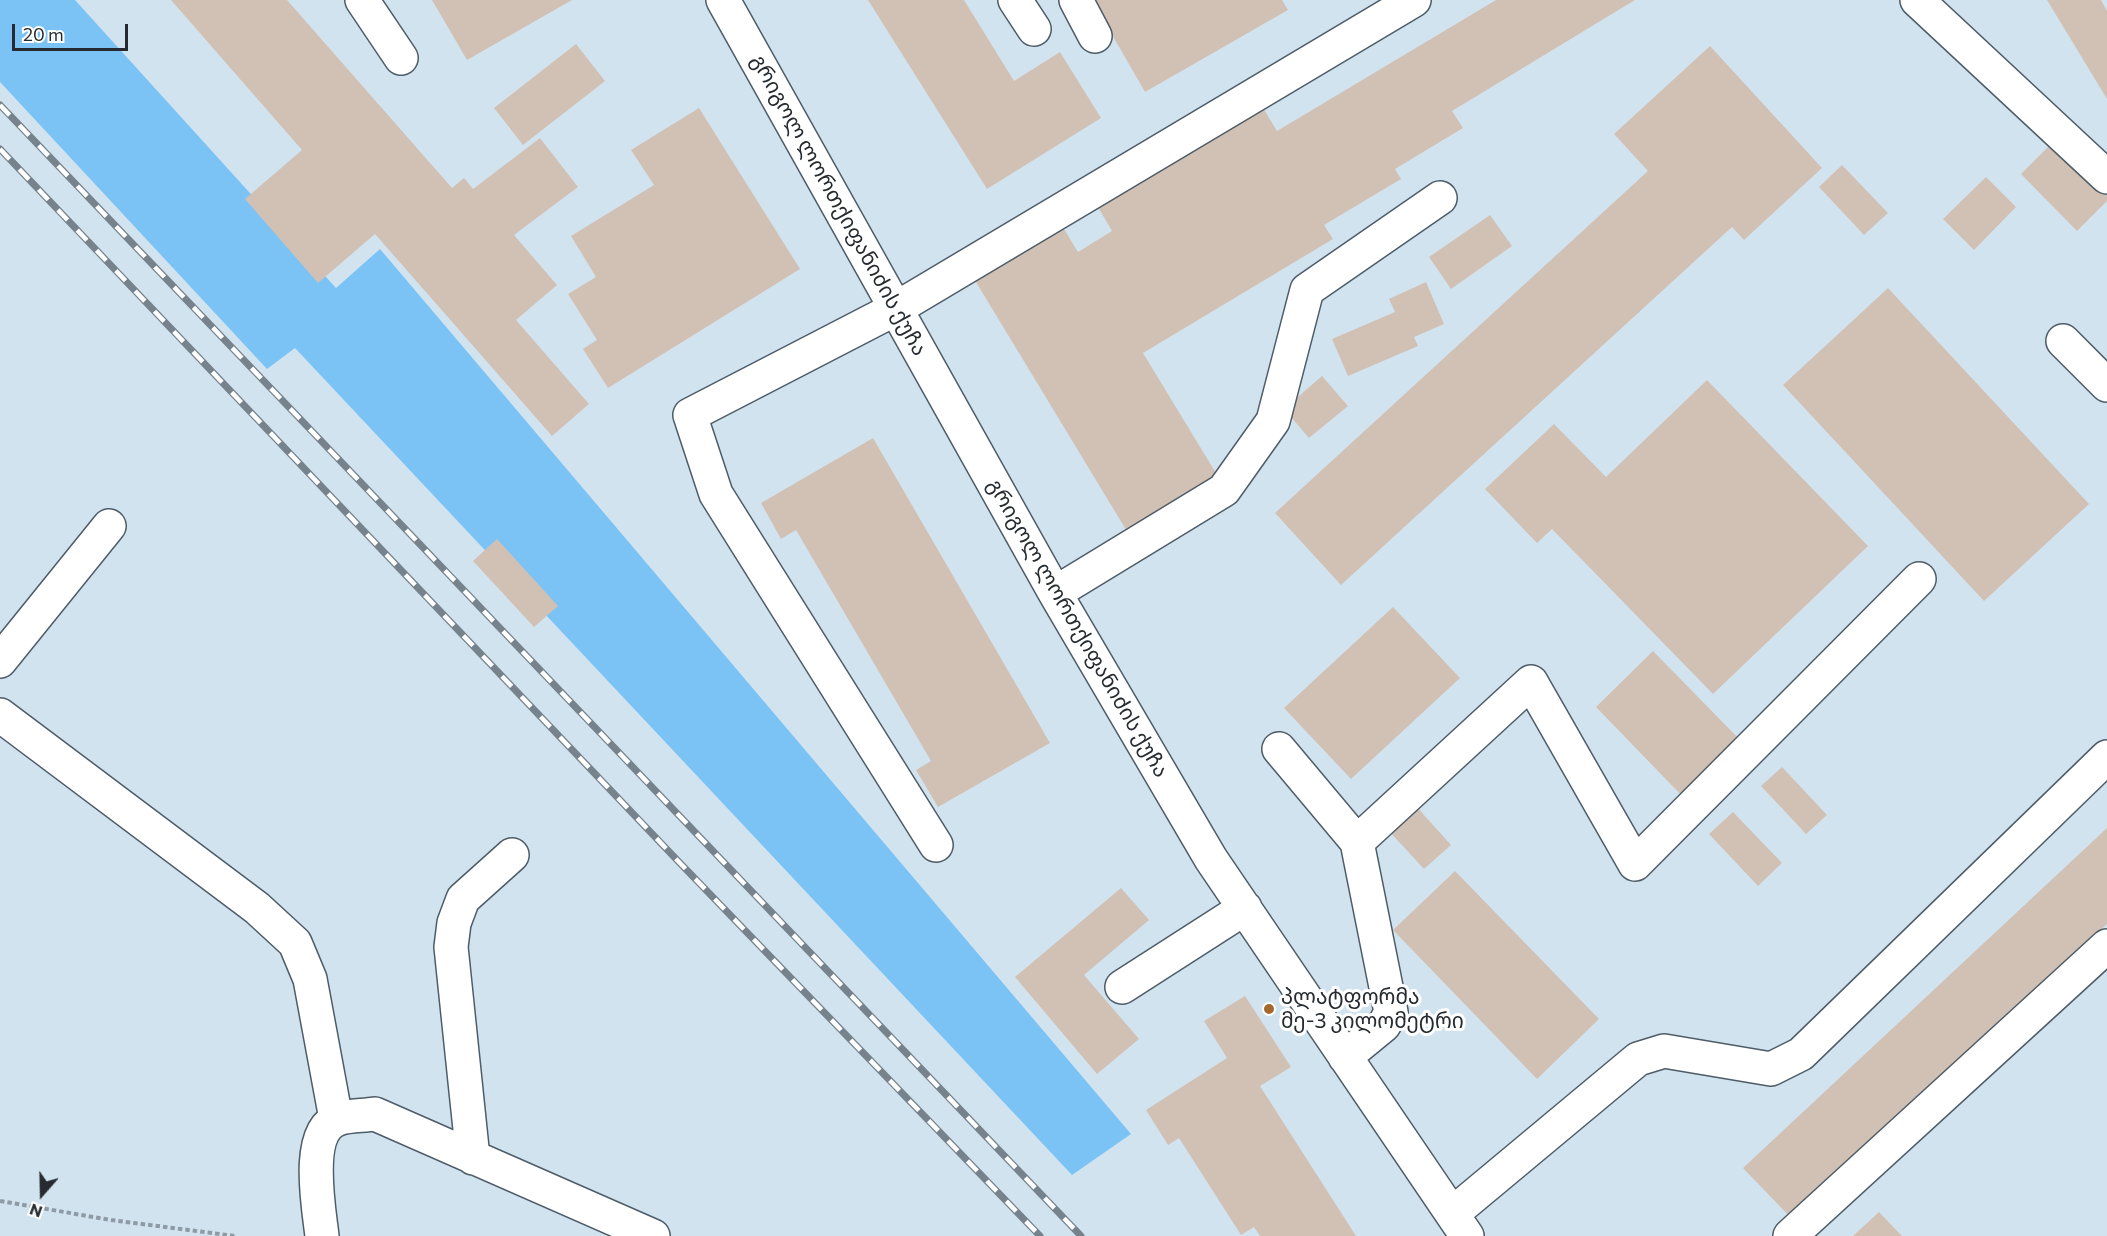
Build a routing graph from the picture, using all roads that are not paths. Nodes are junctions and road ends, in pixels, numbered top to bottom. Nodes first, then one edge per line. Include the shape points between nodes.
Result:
1 (362, 0) edge
2 (723, 0) edge
3 (1015, 0) edge
4 (1076, 0) edge
5 (1414, 0) edge
6 (1917, 0) edge
7 (1034, 29) dead end
8 (1095, 36) dead end
9 (401, 58) dead end
10 (2107, 177) edge
11 (1440, 198) dead end
12 (897, 308) junction
13 (2063, 340) dead end
14 (2107, 385) edge
15 (109, 526) dead end
16 (1919, 579) dead end
17 (1055, 593) junction
18 (0, 662) edge
19 (0, 715) edge
20 (1279, 749) dead end
21 (2107, 757) edge
22 (1357, 842) junction
23 (936, 845) dead end
24 (512, 855) dead end
25 (1245, 908) junction
26 (2104, 955) edge
27 (1122, 987) dead end
28 (1345, 1058) junction
29 (336, 1119) junction
30 (473, 1158) junction
31 (1459, 1225) edge
32 (322, 1236) edge
33 (652, 1236) edge
34 (1790, 1236) edge

1 - 9 street
2 - 12 street, გრიგოლ ლორთქიფანიძის ქუჩა
3 - 7 street
4 - 8 street
5 - 12 street
6 - 10 street
11 - 17 street via 1307,290 1273,421 1224,490
12 - 17 street, გრიგოლ ლორთქიფანიძის ქუჩა
12 - 23 street via 690,415 716,494
13 - 14 street
15 - 18 street
16 - 22 street via 1635,864 1531,682
17 - 25 street, გრიგოლ ლორთქიფანიძის ქუჩა via 1211,859
19 - 29 street via 257,908 294,943 310,979
20 - 22 street
21 - 31 street via 1801,1054 1771,1069 1664,1052 1638,1059
22 - 28 street via 1391,1012 1384,1025
24 - 30 street via 463,899 454,922 452,947
25 - 27 street
25 - 28 street, გრიგოლ ლორთქიფანიძის ქუჩა
26 - 34 street
28 - 31 street, გრიგოლ ლორთქიფანიძის ქუჩა
29 - 30 street via 375,1114
29 - 32 street via 323,1132 317,1148
30 - 33 street

